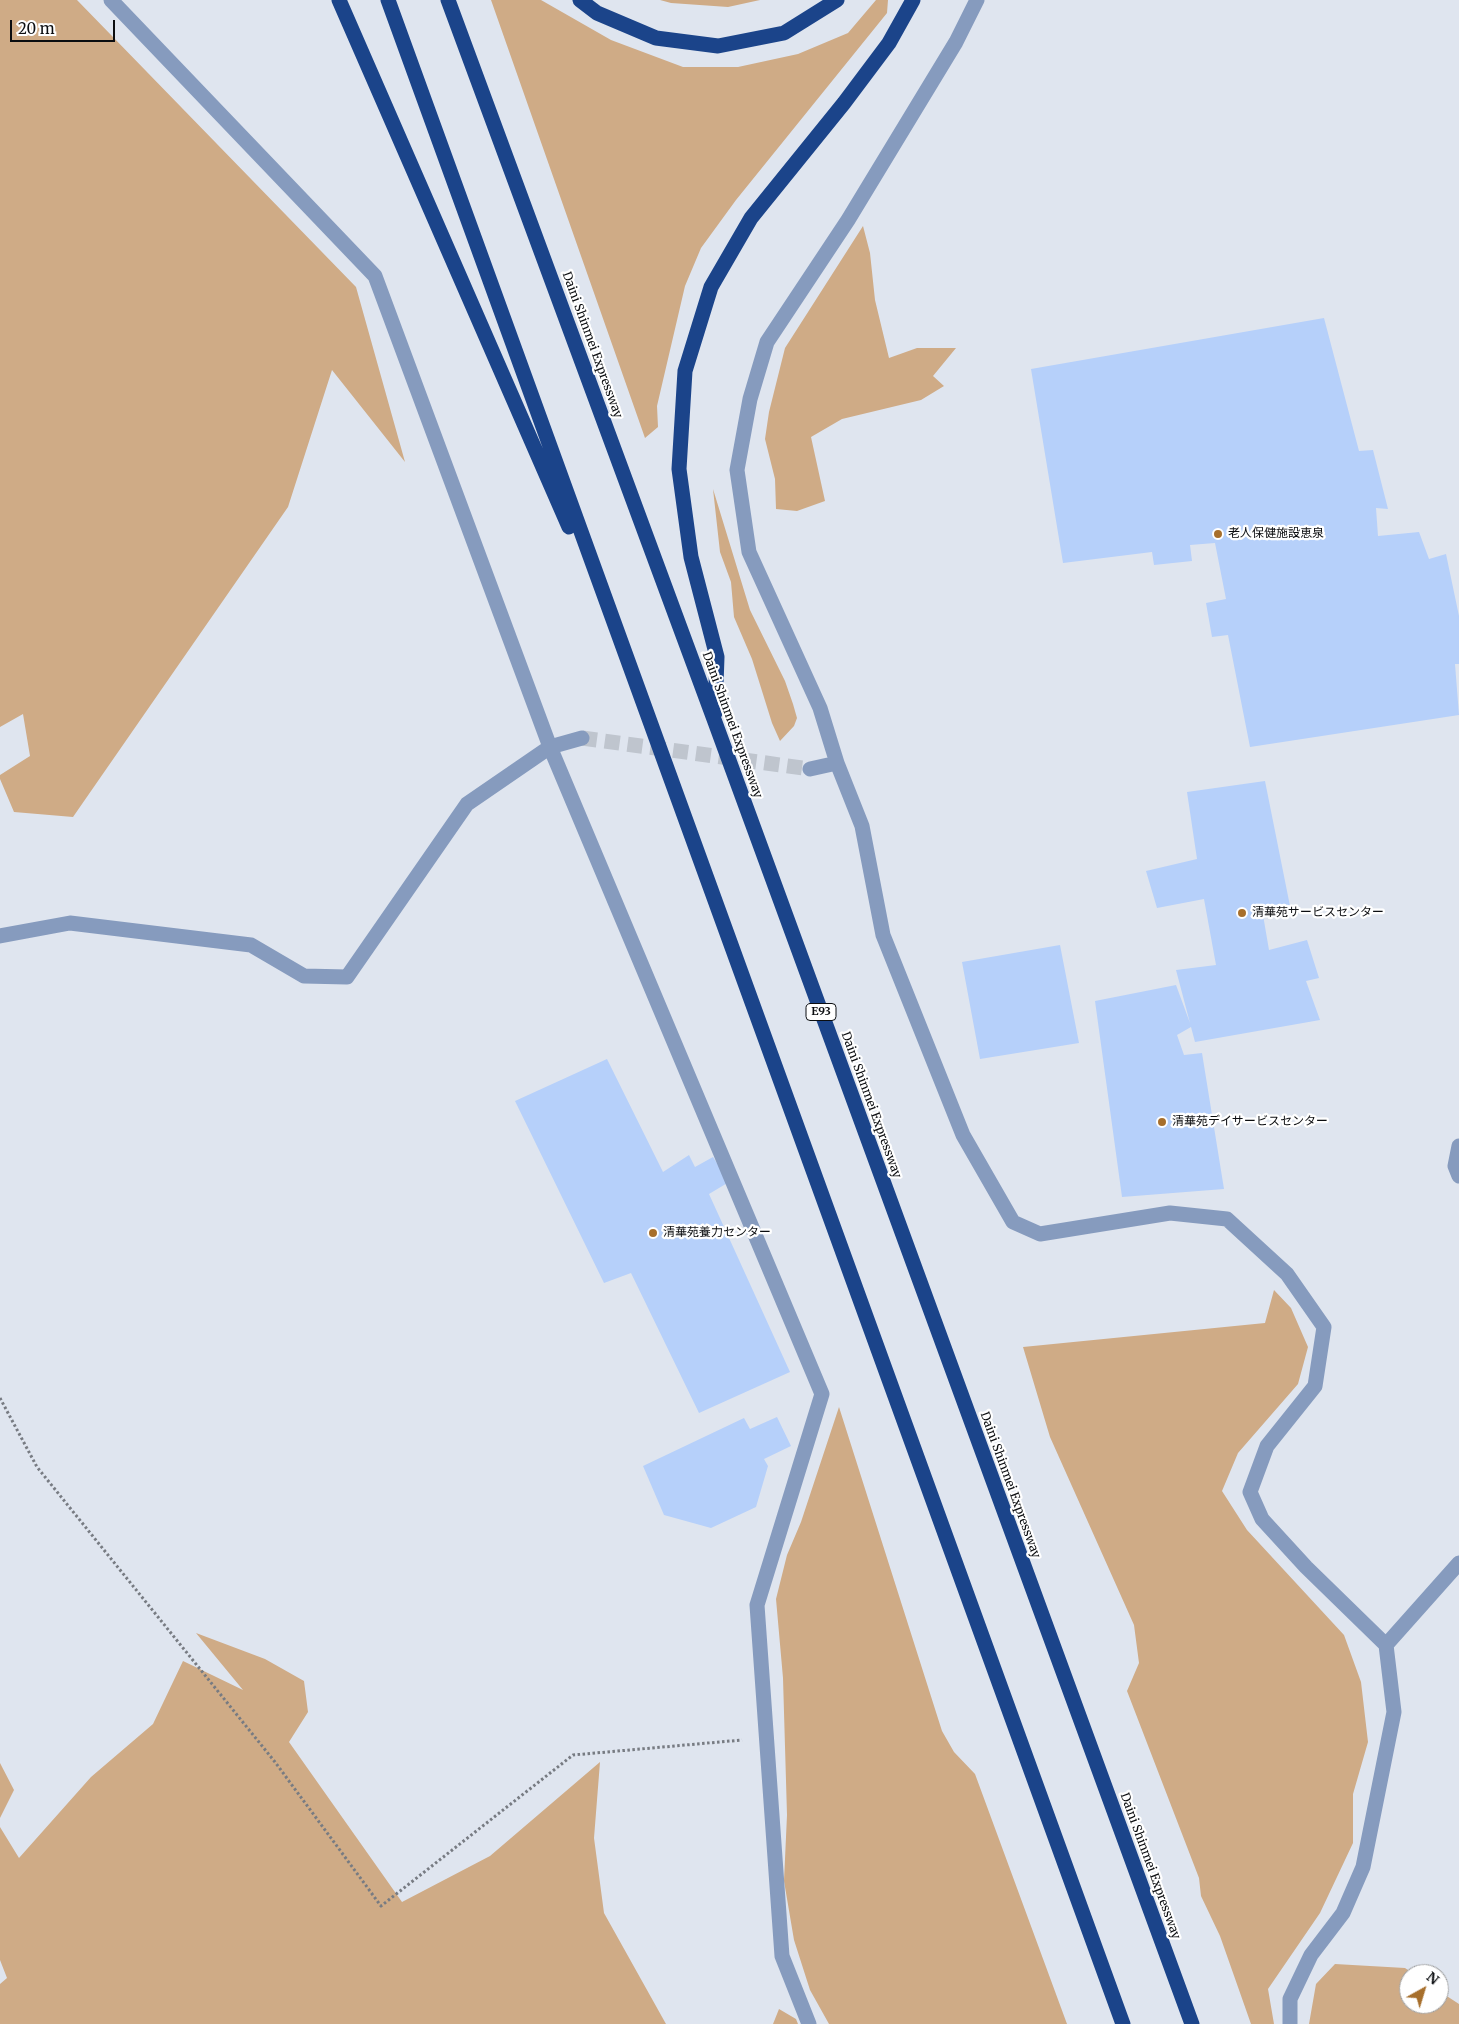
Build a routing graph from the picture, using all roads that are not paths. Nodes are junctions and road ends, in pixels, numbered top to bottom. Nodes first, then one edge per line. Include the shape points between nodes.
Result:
1 (111, 0) edge
2 (339, 0) edge
3 (388, 0) edge
4 (448, 0) edge
5 (580, 0) edge
6 (838, 0) edge
7 (913, 0) edge
8 (977, 0) edge
9 (627, 659) junction
10 (715, 722) junction
11 (582, 738) tunnel mouth
12 (550, 746) junction
13 (837, 763) junction
14 (810, 770) tunnel mouth
15 (0, 936) edge
16 (1459, 1146) edge
17 (1459, 1176) edge
18 (1459, 1563) edge
19 (1386, 1645) junction
20 (809, 2024) edge
21 (1123, 2024) edge
22 (1192, 2024) edge
23 (1290, 2024) edge

1 - 12 street via 375,276
2 - 9 highway
3 - 9 highway
4 - 10 highway, Daini Shinmei Expressway / E93
5 - 6 highway via 597,13 656,38 718,46 784,33
7 - 10 highway via 888,43 850,95 751,218 711,287 685,371 679,469 691,557 717,657
8 - 13 street via 956,42 848,220 767,342 750,399 737,470 749,552 820,708
9 - 21 highway
10 - 22 highway, Daini Shinmei Expressway / E93
11 - 12 street
12 - 15 street via 467,804 347,977 304,976 251,945 80,924
12 - 20 street via 822,1394 756,1605 782,1956
13 - 14 street
13 - 19 street via 862,826 883,936 963,1135 1013,1222 1040,1234 1170,1213 1227,1219 1287,1274 1324,1327 1315,1386 1267,1446 1250,1492 1262,1519
16 - 17 street via 1455,1166
18 - 19 street
19 - 23 street via 1394,1712 1363,1867 1343,1913 1310,1954 1290,1999

